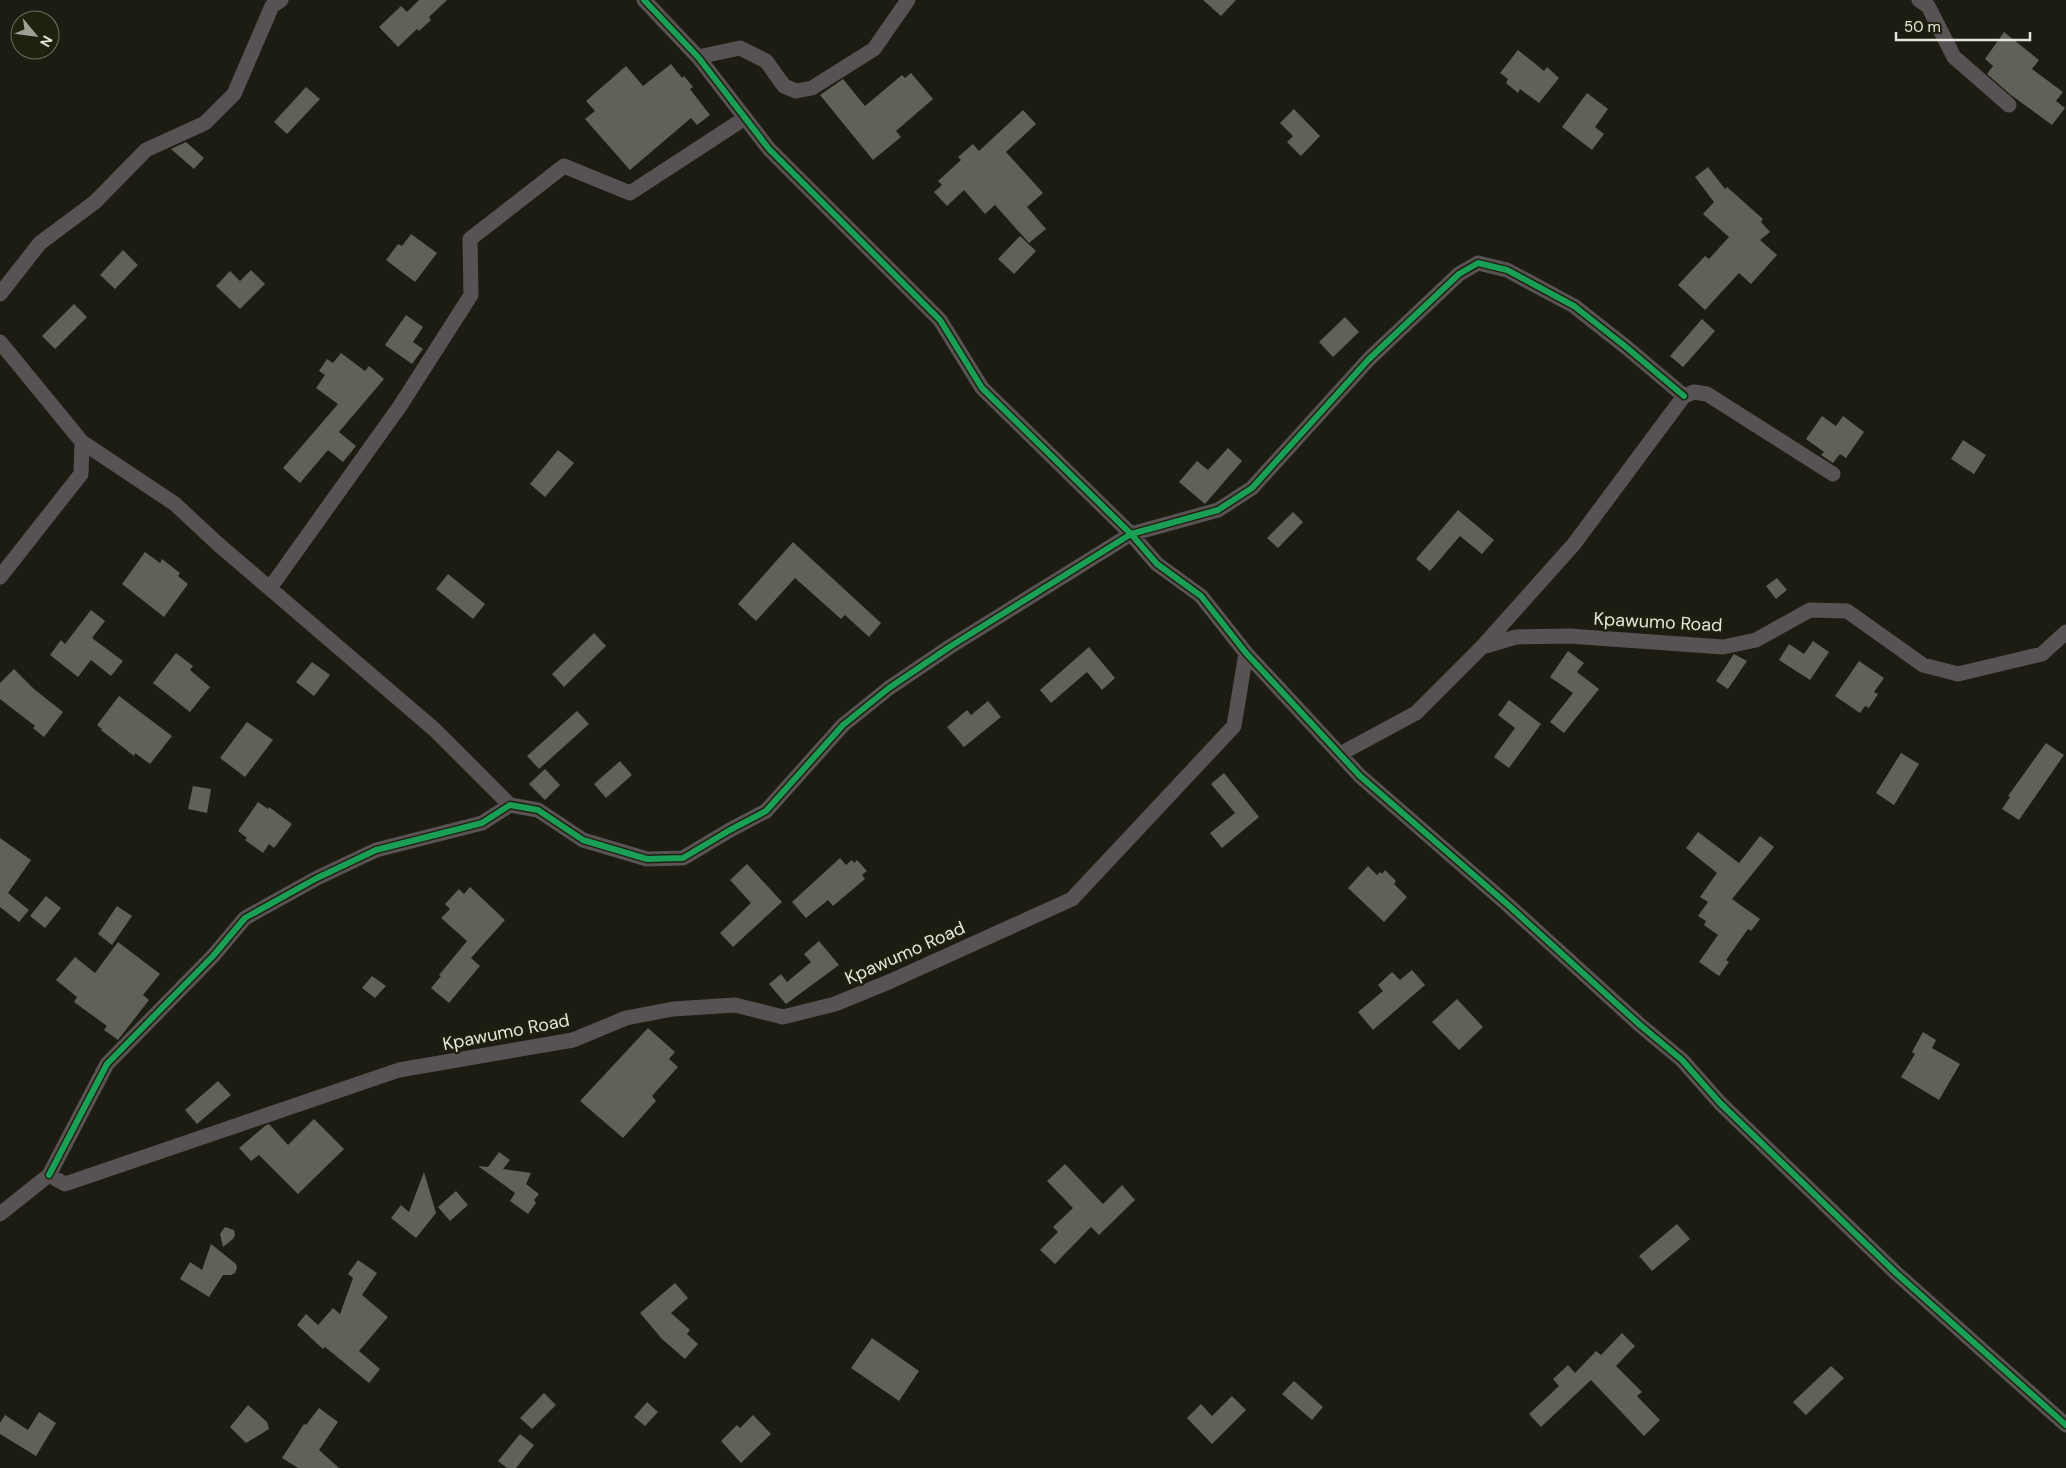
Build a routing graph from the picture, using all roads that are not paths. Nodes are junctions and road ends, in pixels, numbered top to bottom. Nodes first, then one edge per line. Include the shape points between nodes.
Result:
1 (281, 0) edge
2 (644, 0) edge
3 (908, 0) edge
4 (1919, 0) edge
5 (698, 57) junction
6 (2009, 105) dead end
7 (745, 118) junction
8 (0, 294) edge
9 (0, 342) edge
10 (1684, 396) junction
11 (82, 442) junction
12 (1833, 474) dead end
13 (1131, 534) junction
14 (0, 578) edge
15 (270, 588) junction
16 (2066, 632) edge
17 (1482, 647) junction
18 (1246, 653) junction
19 (1340, 754) junction
20 (510, 805) junction
21 (49, 1176) junction
22 (0, 1214) edge
23 (2066, 1425) edge

1 - 8 street via 272,6 234,94 205,123 146,150 95,202 40,243
2 - 5 street
3 - 5 street via 874,48 812,88 796,91 784,86 766,61 740,48
4 - 6 street via 1928,6 1954,57
5 - 7 street
7 - 13 street via 769,149 940,320 982,388
7 - 15 street via 630,194 564,166 470,239 471,295 400,406
9 - 11 street
10 - 12 street via 1694,392 1707,394
10 - 13 street via 1574,306 1507,270 1478,263 1459,274 1369,359 1252,488 1218,510
10 - 17 street via 1574,544
11 - 14 street via 81,474
11 - 15 street via 175,504
13 - 18 street via 1157,564 1201,596
13 - 20 street via 888,688 843,725 766,811 683,858 647,859 583,840 538,810
15 - 20 street via 435,730
16 - 17 street, Kpawumo Road via 2042,654 1958,674 1923,665 1847,611 1810,610 1756,640 1722,647 1569,636 1516,637
17 - 19 street, Kpawumo Road via 1416,713
18 - 19 street
18 - 21 street, Kpawumo Road via 1234,726 1072,899 891,981 835,1004 783,1017 735,1005 674,1009 626,1018 573,1040 399,1070 65,1184
19 - 23 street via 1360,776 1682,1060 1720,1103 1889,1266
20 - 21 street via 482,823 376,850 245,918 213,956 107,1064
21 - 22 street

